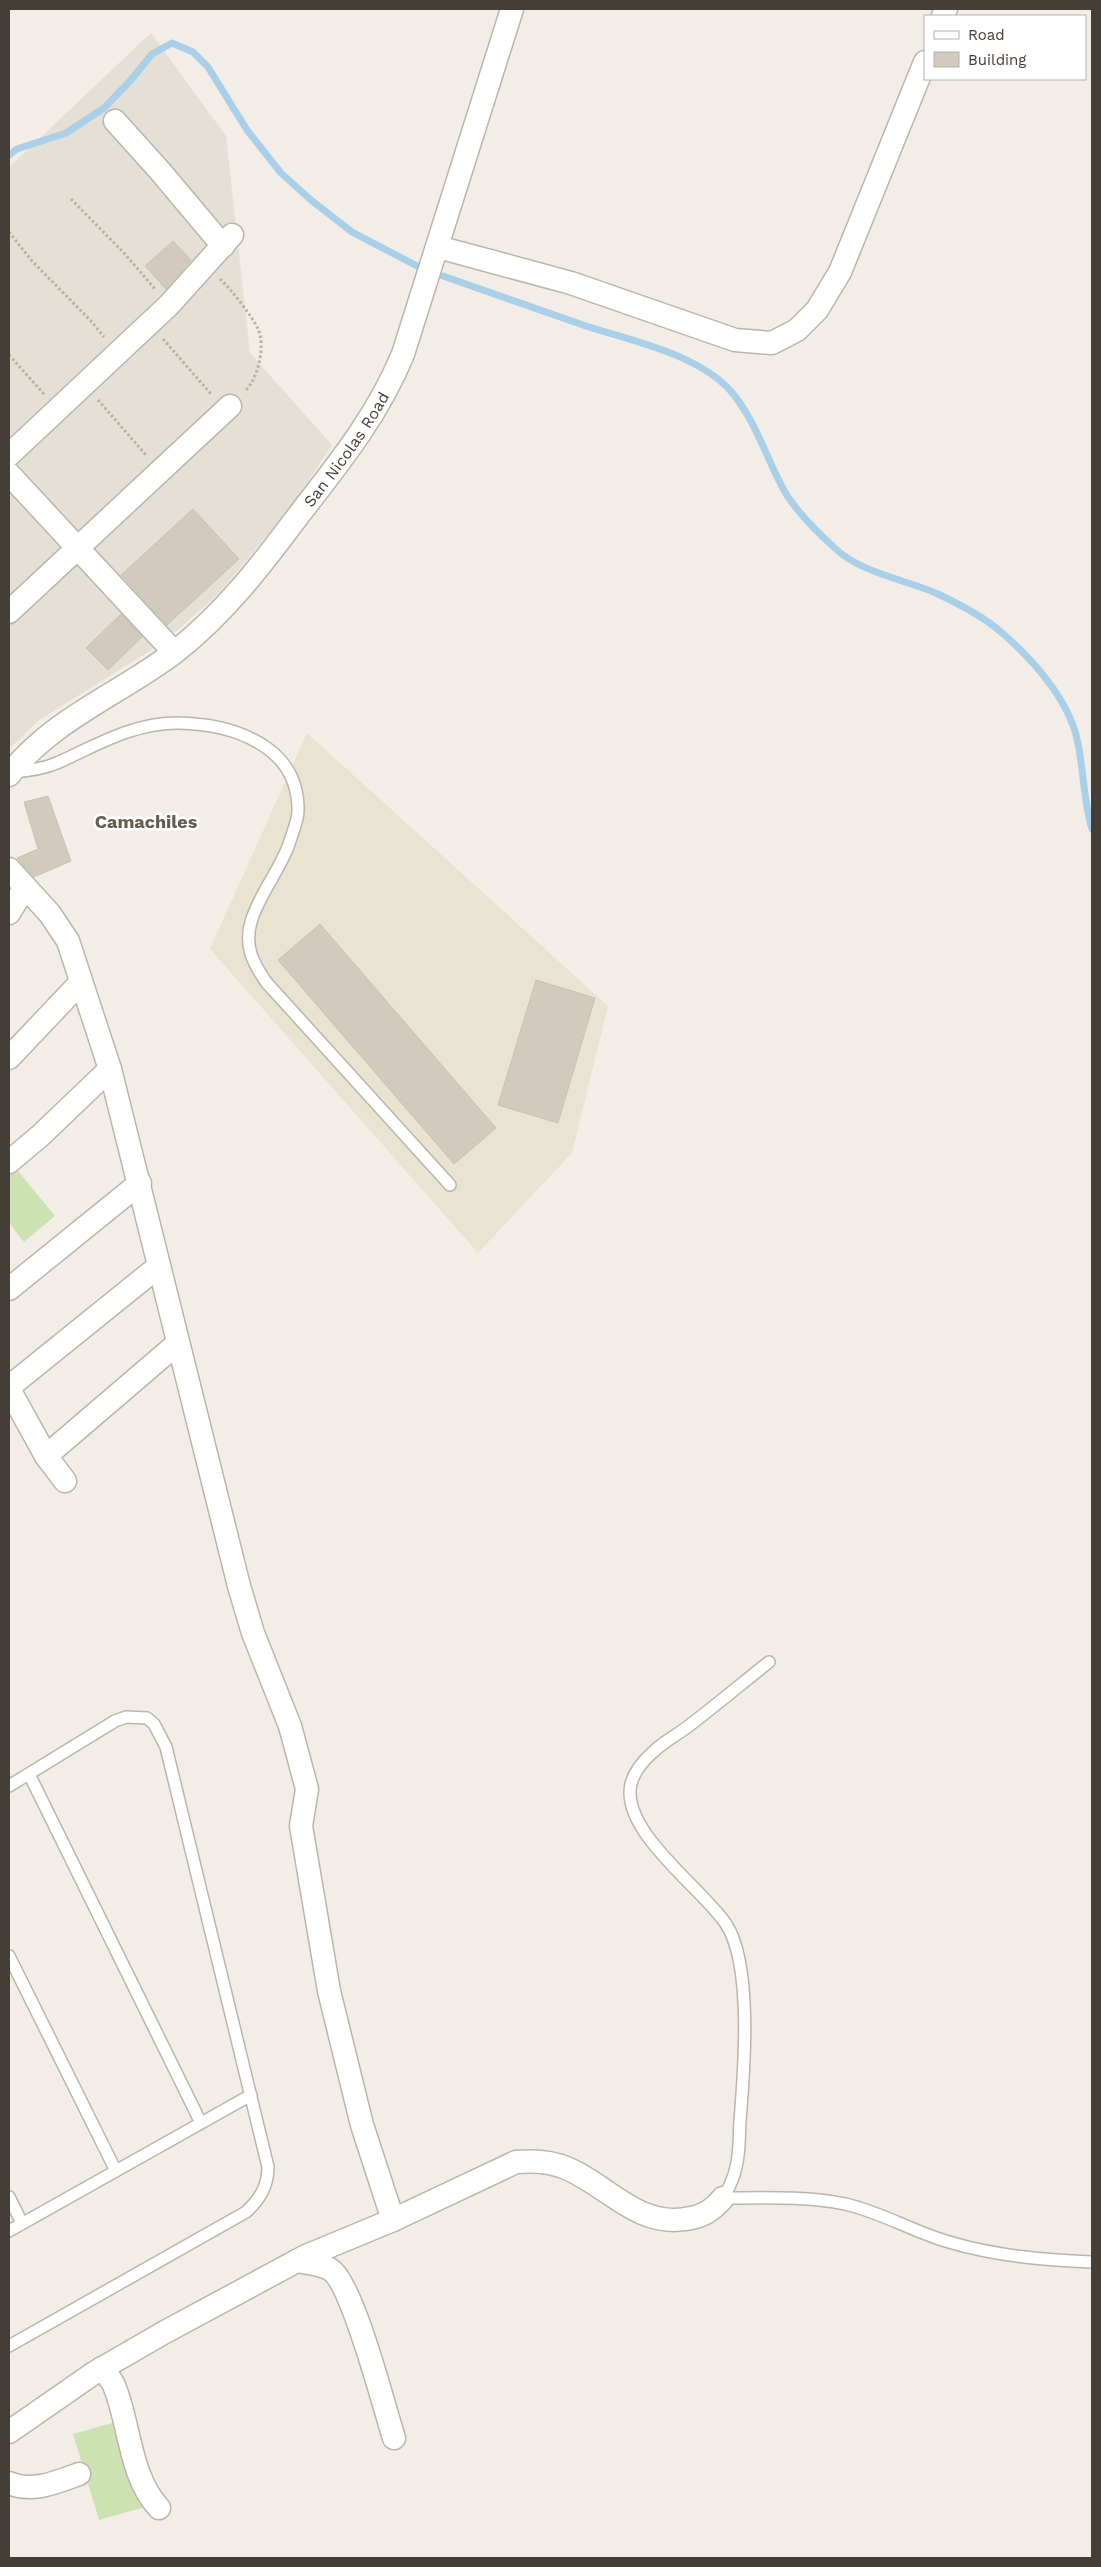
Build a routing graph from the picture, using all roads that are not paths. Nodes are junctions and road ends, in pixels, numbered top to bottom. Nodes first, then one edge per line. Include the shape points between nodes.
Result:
1 (512, 9) edge
2 (924, 64) edge
3 (115, 121) dead end
4 (438, 246) junction
5 (228, 408) road end
6 (9, 455) edge
7 (9, 474) edge
8 (78, 547) junction
9 (9, 612) edge
10 (174, 652) junction
11 (10, 774) edge
12 (9, 869) edge
13 (25, 887) junction
14 (9, 913) edge
15 (80, 983) junction
16 (9, 1058) edge
17 (110, 1069) junction
18 (9, 1162) edge
19 (140, 1183) junction
20 (450, 1185) dead end
21 (159, 1266) junction
22 (9, 1289) edge
23 (178, 1343) junction
24 (9, 1388) edge
25 (46, 1456) junction
26 (65, 1481) dead end
27 (769, 1662) dead end
28 (29, 1774) junction
29 (9, 1786) edge
30 (9, 1956) edge
31 (251, 2095) junction
32 (201, 2123) junction
33 (116, 2171) junction
34 (9, 2197) edge
35 (724, 2198) junction
36 (393, 2220) junction
37 (22, 2223) junction
38 (9, 2230) edge
39 (297, 2260) junction
40 (1092, 2262) edge
41 (9, 2346) edge
42 (102, 2368) junction
43 (9, 2432) edge
44 (394, 2438) dead end
45 (79, 2474) dead end
46 (9, 2483) edge
47 (159, 2508) dead end

1 - 4 street, San Nicolas Road
2 - 4 street via 840,272 817,310 796,330 772,343 735,340 571,283
3 - 6 street via 228,240 169,305
4 - 10 street, San Nicolas Road via 392,382 349,451 251,577 216,617
5 - 8 street
7 - 8 street
8 - 9 street
8 - 10 street
10 - 11 street, San Nicolas Road via 48,734
11 - 20 lane via 56,763 115,735 147,725 199,724 243,733 273,751 292,779 298,811 288,845 251,922 248,948 254,964 266,982
12 - 13 street
13 - 14 street
13 - 15 street via 61,928
15 - 16 street
15 - 17 street
17 - 18 street
17 - 19 street
19 - 21 street
19 - 22 street
21 - 23 street
21 - 24 street
23 - 25 street
23 - 36 street via 239,1586 253,1633 290,1726 307,1789 302,1826 329,1991 362,2125
24 - 25 street
25 - 26 street
27 - 35 lane via 653,1752 638,1769 631,1785 632,1806 644,1831 726,1924 740,1966 744,2014 743,2088 737,2166
28 - 29 lane
28 - 31 lane via 115,1721 137,1716 154,1724 166,1747
28 - 32 lane
30 - 33 lane
31 - 32 lane
31 - 41 lane via 268,2167 266,2186 255,2204 236,2218
32 - 33 lane
33 - 37 lane
34 - 37 lane
35 - 36 street via 714,2209 699,2217 664,2220 645,2216 563,2167 538,2160 508,2166
35 - 40 lane via 810,2199 847,2205 949,2242 995,2254
36 - 39 street
37 - 38 lane
39 - 42 street
39 - 44 street via 330,2269 342,2281
42 - 43 street
42 - 47 street via 115,2386 141,2477 150,2498
45 - 46 street via 54,2484 34,2487

